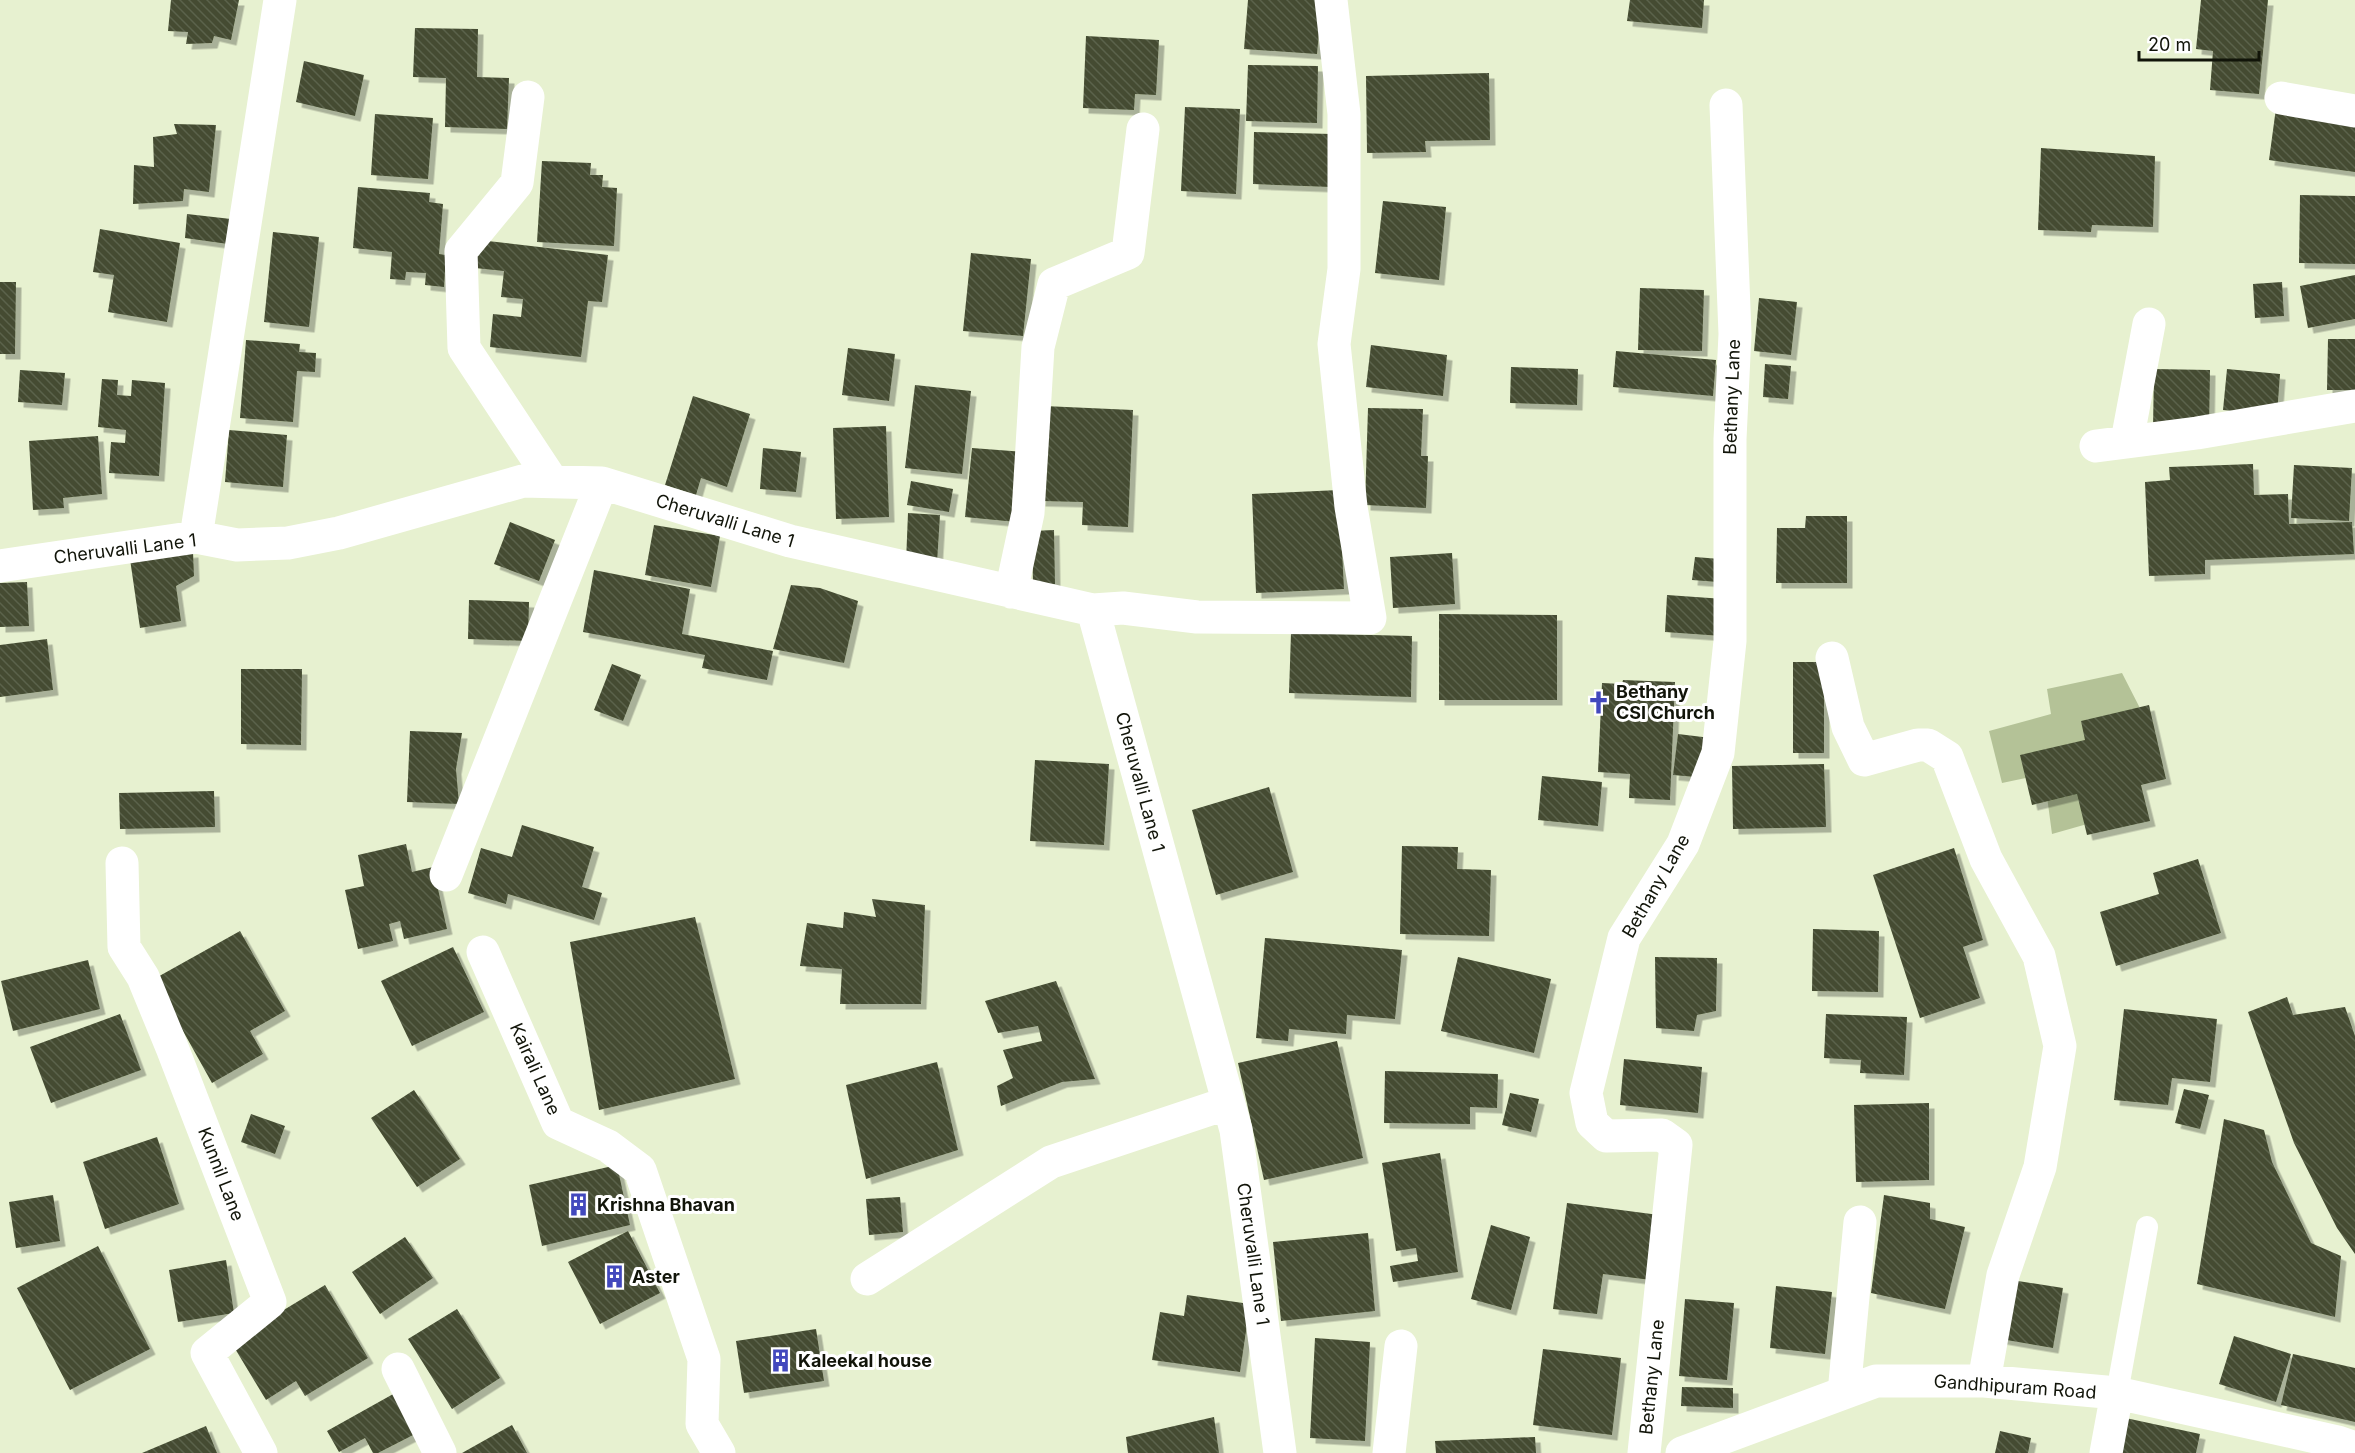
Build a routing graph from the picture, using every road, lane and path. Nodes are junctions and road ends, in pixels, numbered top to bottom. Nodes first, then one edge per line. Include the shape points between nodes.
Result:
1 (280, 0) edge
2 (1332, 0) edge
3 (528, 97) dead end
4 (2281, 98) dead end
5 (1726, 105) dead end
6 (2355, 111) edge
7 (1143, 129) dead end
8 (2149, 324) dead end
9 (2355, 406) edge
10 (2127, 441) junction
11 (2096, 446) dead end
12 (552, 481) junction
13 (602, 483) junction
14 (196, 537) junction
15 (0, 566) edge
16 (1011, 592) junction
17 (1093, 610) junction
18 (1832, 658) dead end
19 (122, 863) dead end
20 (446, 875) dead end
21 (483, 952) dead end
22 (1228, 1103) junction
23 (1860, 1222) dead end
24 (2147, 1227) dead end
25 (867, 1279) dead end
26 (1401, 1346) dead end
27 (398, 1369) dead end
28 (1984, 1381) junction
29 (1844, 1393) junction
30 (2117, 1393) junction
31 (2355, 1448) edge
32 (261, 1453) edge
33 (440, 1453) edge
34 (719, 1453) edge
35 (1280, 1453) edge
36 (1389, 1453) edge
37 (1644, 1453) edge
38 (1682, 1453) edge
39 (2106, 1453) edge

1 - 14 street
2 - 17 street via 1344,114 1344,269 1334,344 1346,460 1370,618 1197,617 1123,608
3 - 12 street via 517,183 461,251 464,348
4 - 6 street
5 - 37 street, Bethany Lane via 1735,334 1730,439 1730,641 1718,753 1683,844 1624,938 1587,1093 1592,1124 1605,1136 1662,1135 1676,1145
7 - 16 street via 1128,253 1054,284 1038,347 1028,513
8 - 10 street
9 - 10 street
10 - 11 street
12 - 13 street, Cheruvalli Lane 1
12 - 14 street, Cheruvalli Lane 1 via 523,481 339,533 288,543 237,545
13 - 16 street, Cheruvalli Lane 1 via 790,541
13 - 20 street
14 - 15 street, Cheruvalli Lane 1
16 - 17 street, Cheruvalli Lane 1
17 - 22 street, Cheruvalli Lane 1
18 - 28 street via 1848,726 1864,760 1918,745 1947,757 1986,859 2039,956 2060,1046 2040,1167 2002,1275
19 - 32 street, Kunnil Lane via 124,947 143,977 165,1029 270,1302 207,1353
21 - 34 street, Kairali Lane via 558,1123 608,1146 640,1170 704,1359 702,1424
22 - 25 street via 1051,1162
22 - 35 street, Cheruvalli Lane 1 via 1236,1130
23 - 29 street
24 - 30 lane
26 - 36 street
27 - 33 street
28 - 29 street, Gandhipuram Road via 1876,1381
28 - 30 street, Gandhipuram Road
29 - 38 street, Gandhipuram Road
30 - 31 street, Gandhipuram Road
30 - 39 street

